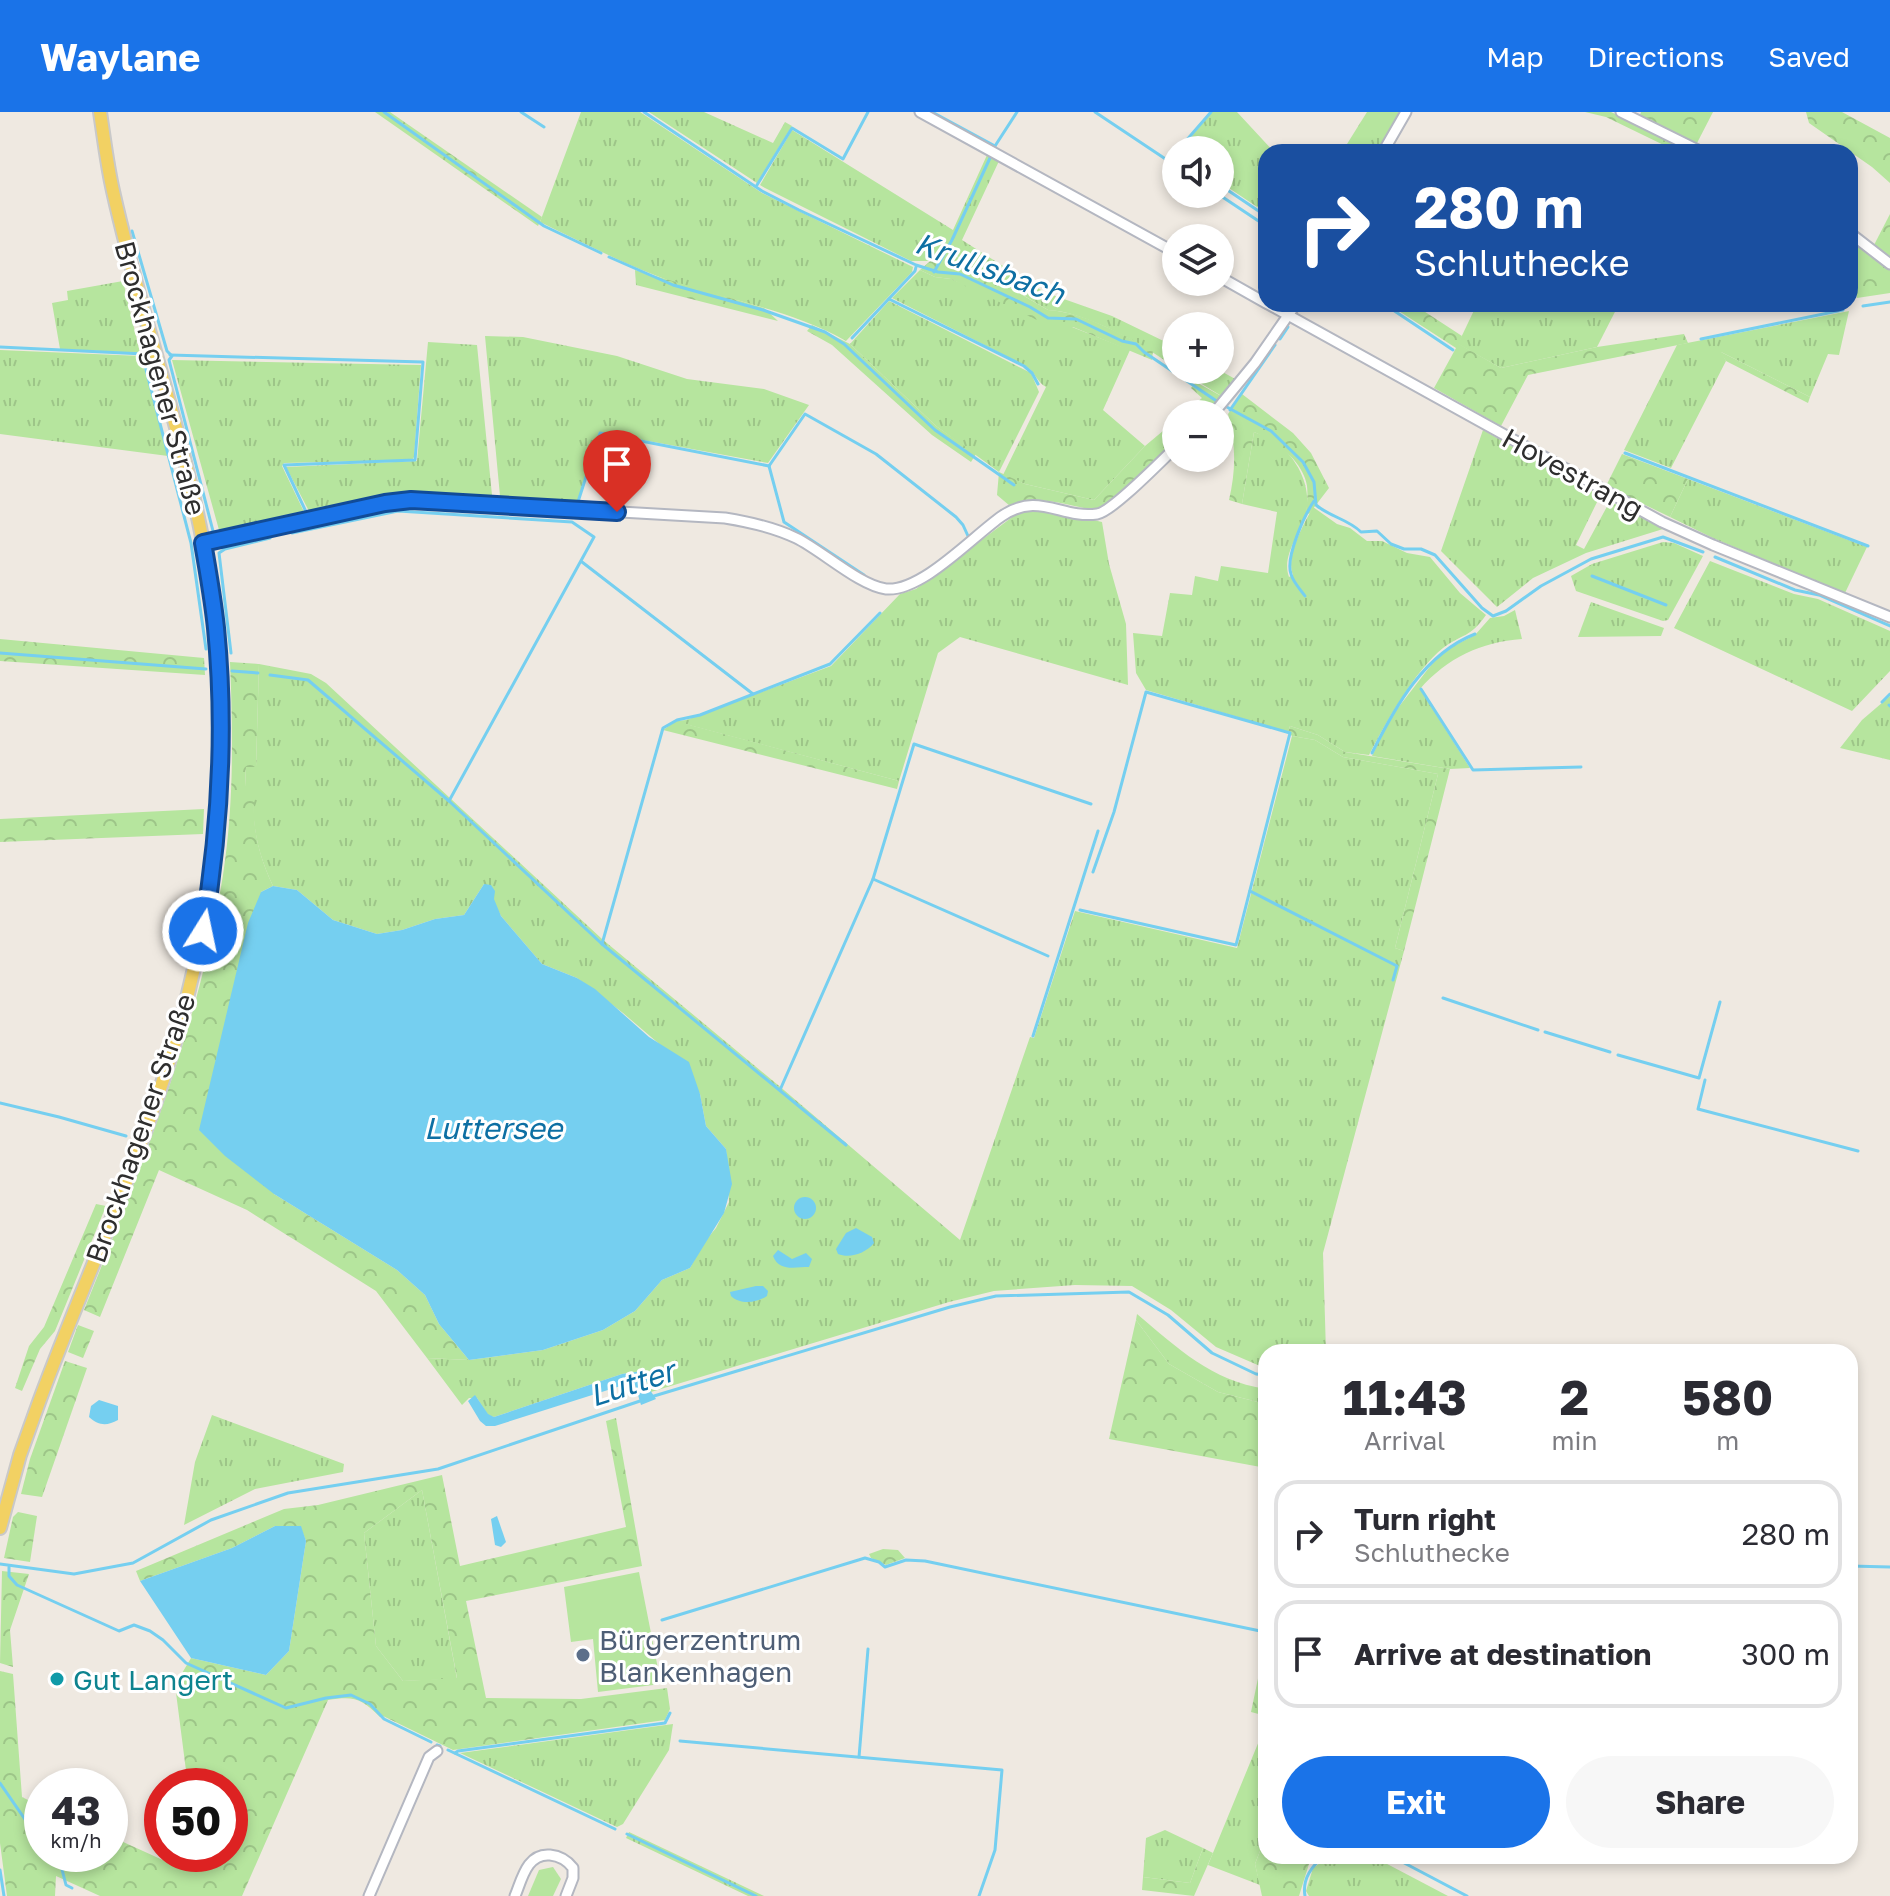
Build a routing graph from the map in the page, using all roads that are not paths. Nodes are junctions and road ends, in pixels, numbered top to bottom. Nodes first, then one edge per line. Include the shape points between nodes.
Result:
1 (100, 112) edge
2 (920, 112) edge
3 (1406, 112) edge
4 (1621, 112) edge
5 (1388, 144) edge
6 (1686, 144) edge
7 (1858, 239) edge
8 (1162, 245) edge
9 (1890, 264) edge
10 (1234, 285) edge
11 (1258, 298) edge
12 (1282, 312) edge
13 (1291, 312) edge
14 (1289, 316) junction
15 (1225, 400) edge
16 (1162, 459) edge
17 (203, 543) junction
18 (1890, 617) edge
19 (0, 1528) edge
20 (437, 1751) dead end
21 (369, 1896) edge
22 (515, 1896) edge
23 (566, 1896) edge

1 - 17 main road, Brockhagener Straße via 112,190
2 - 8 street
3 - 5 street
4 - 6 street
7 - 9 street
10 - 11 street, Hovestrang
12 - 14 street, Hovestrang
13 - 14 street
14 - 15 street
14 - 18 street, Hovestrang via 1662,522
16 - 17 street via 1104,511 1023,505 911,585 892,589 881,589 774,528 725,518 411,500
17 - 19 main road, Brockhagener Straße via 216,625 221,762 213,872 190,991 166,1071 20,1455
20 - 21 street via 429,1757
22 - 23 street via 530,1862 548,1855 573,1868

